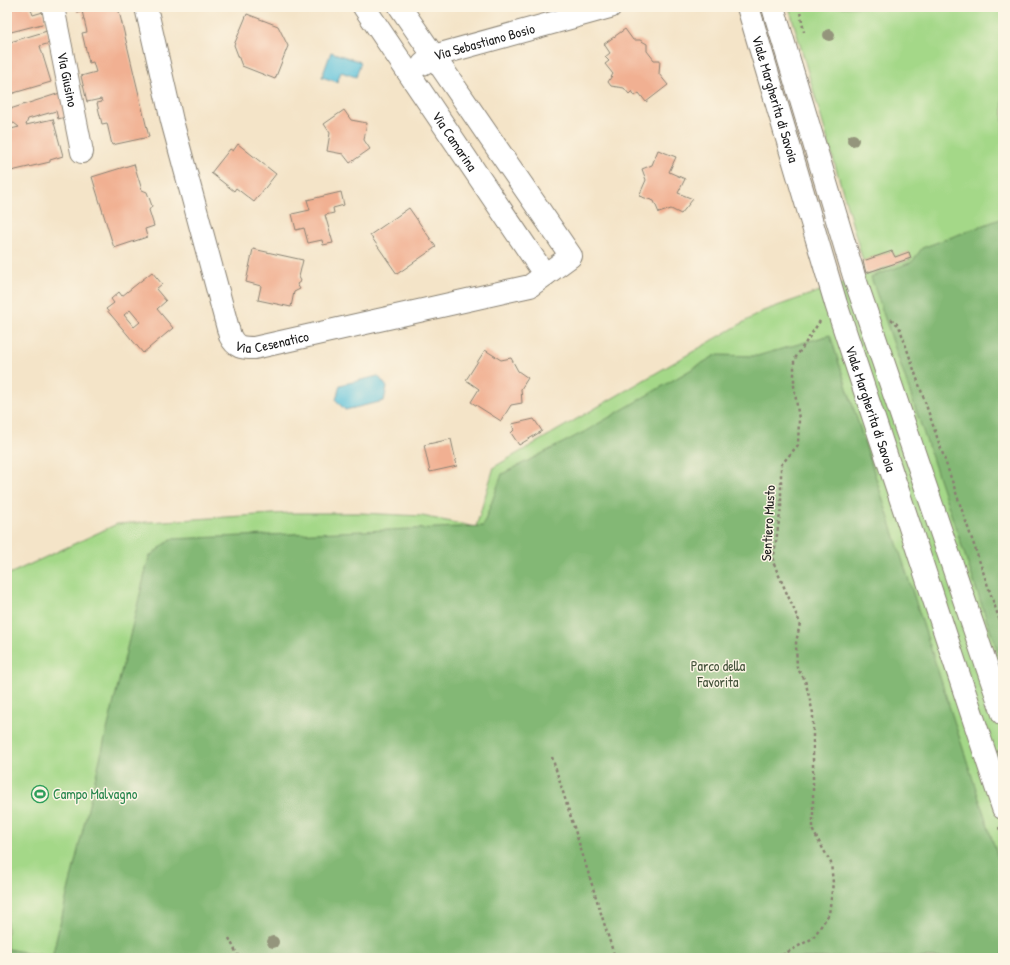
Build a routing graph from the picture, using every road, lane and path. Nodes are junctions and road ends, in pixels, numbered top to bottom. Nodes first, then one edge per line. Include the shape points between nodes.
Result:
1 (53, 7) edge
2 (146, 7) edge
3 (364, 7) edge
4 (400, 7) edge
5 (610, 7) edge
6 (748, 7) edge
7 (773, 7) edge
8 (434, 56) junction
9 (408, 73) junction
10 (82, 152) dead end
11 (545, 275) junction
12 (888, 316) dead end
13 (821, 320) dead end
14 (1003, 630) edge
15 (1003, 714) edge
16 (552, 757) dead end
17 (1003, 808) edge
18 (229, 938) dead end
19 (240, 958) edge
20 (615, 958) edge
21 (777, 958) edge

1 - 10 street, Via Giusino
2 - 11 street, Via Cesenatico via 172,121 234,344 242,348 254,348 530,286
3 - 9 street, Via Camarina
4 - 8 street
5 - 8 street, Via Sebastiano Bosio
6 - 17 street, Viale Margherita di Savoia via 836,304
7 - 15 street, Viale Margherita di Savoia via 854,276
8 - 9 street, Via Sebastiano Bosio
8 - 11 street, Via Cesenatico via 571,256
9 - 11 street, Via Camarina
12 - 14 path via 899,326
13 - 21 path, Sentiero Musto via 794,360 794,386 799,419 798,445 781,465 781,507 773,562 800,623 796,643 797,668 805,680 813,713 813,831 831,863 833,883 829,914 813,938
16 - 20 path
18 - 19 path

